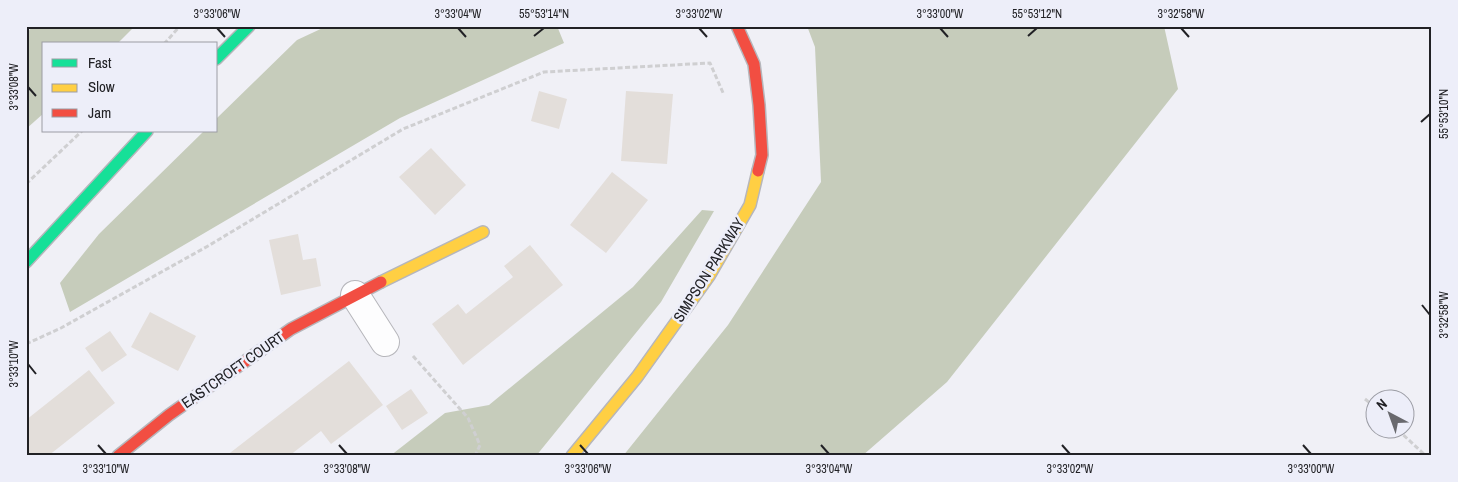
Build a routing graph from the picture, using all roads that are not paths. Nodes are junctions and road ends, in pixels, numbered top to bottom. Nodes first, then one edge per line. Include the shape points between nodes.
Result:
1 (249, 26) edge
2 (737, 26) edge
3 (218, 57) edge
4 (146, 132) edge
5 (483, 232) dead end
6 (26, 262) edge
7 (355, 295) junction
8 (385, 342) road end
9 (118, 456) edge
10 (572, 456) edge

1 - 3 street
2 - 10 street, SIMPSON PARKWAY via 754,64 759,105 762,155 750,205 709,276 637,377
4 - 6 street
5 - 7 street, EASTCROFT COURT
7 - 8 street
7 - 9 street, EASTCROFT COURT via 292,329 169,415

